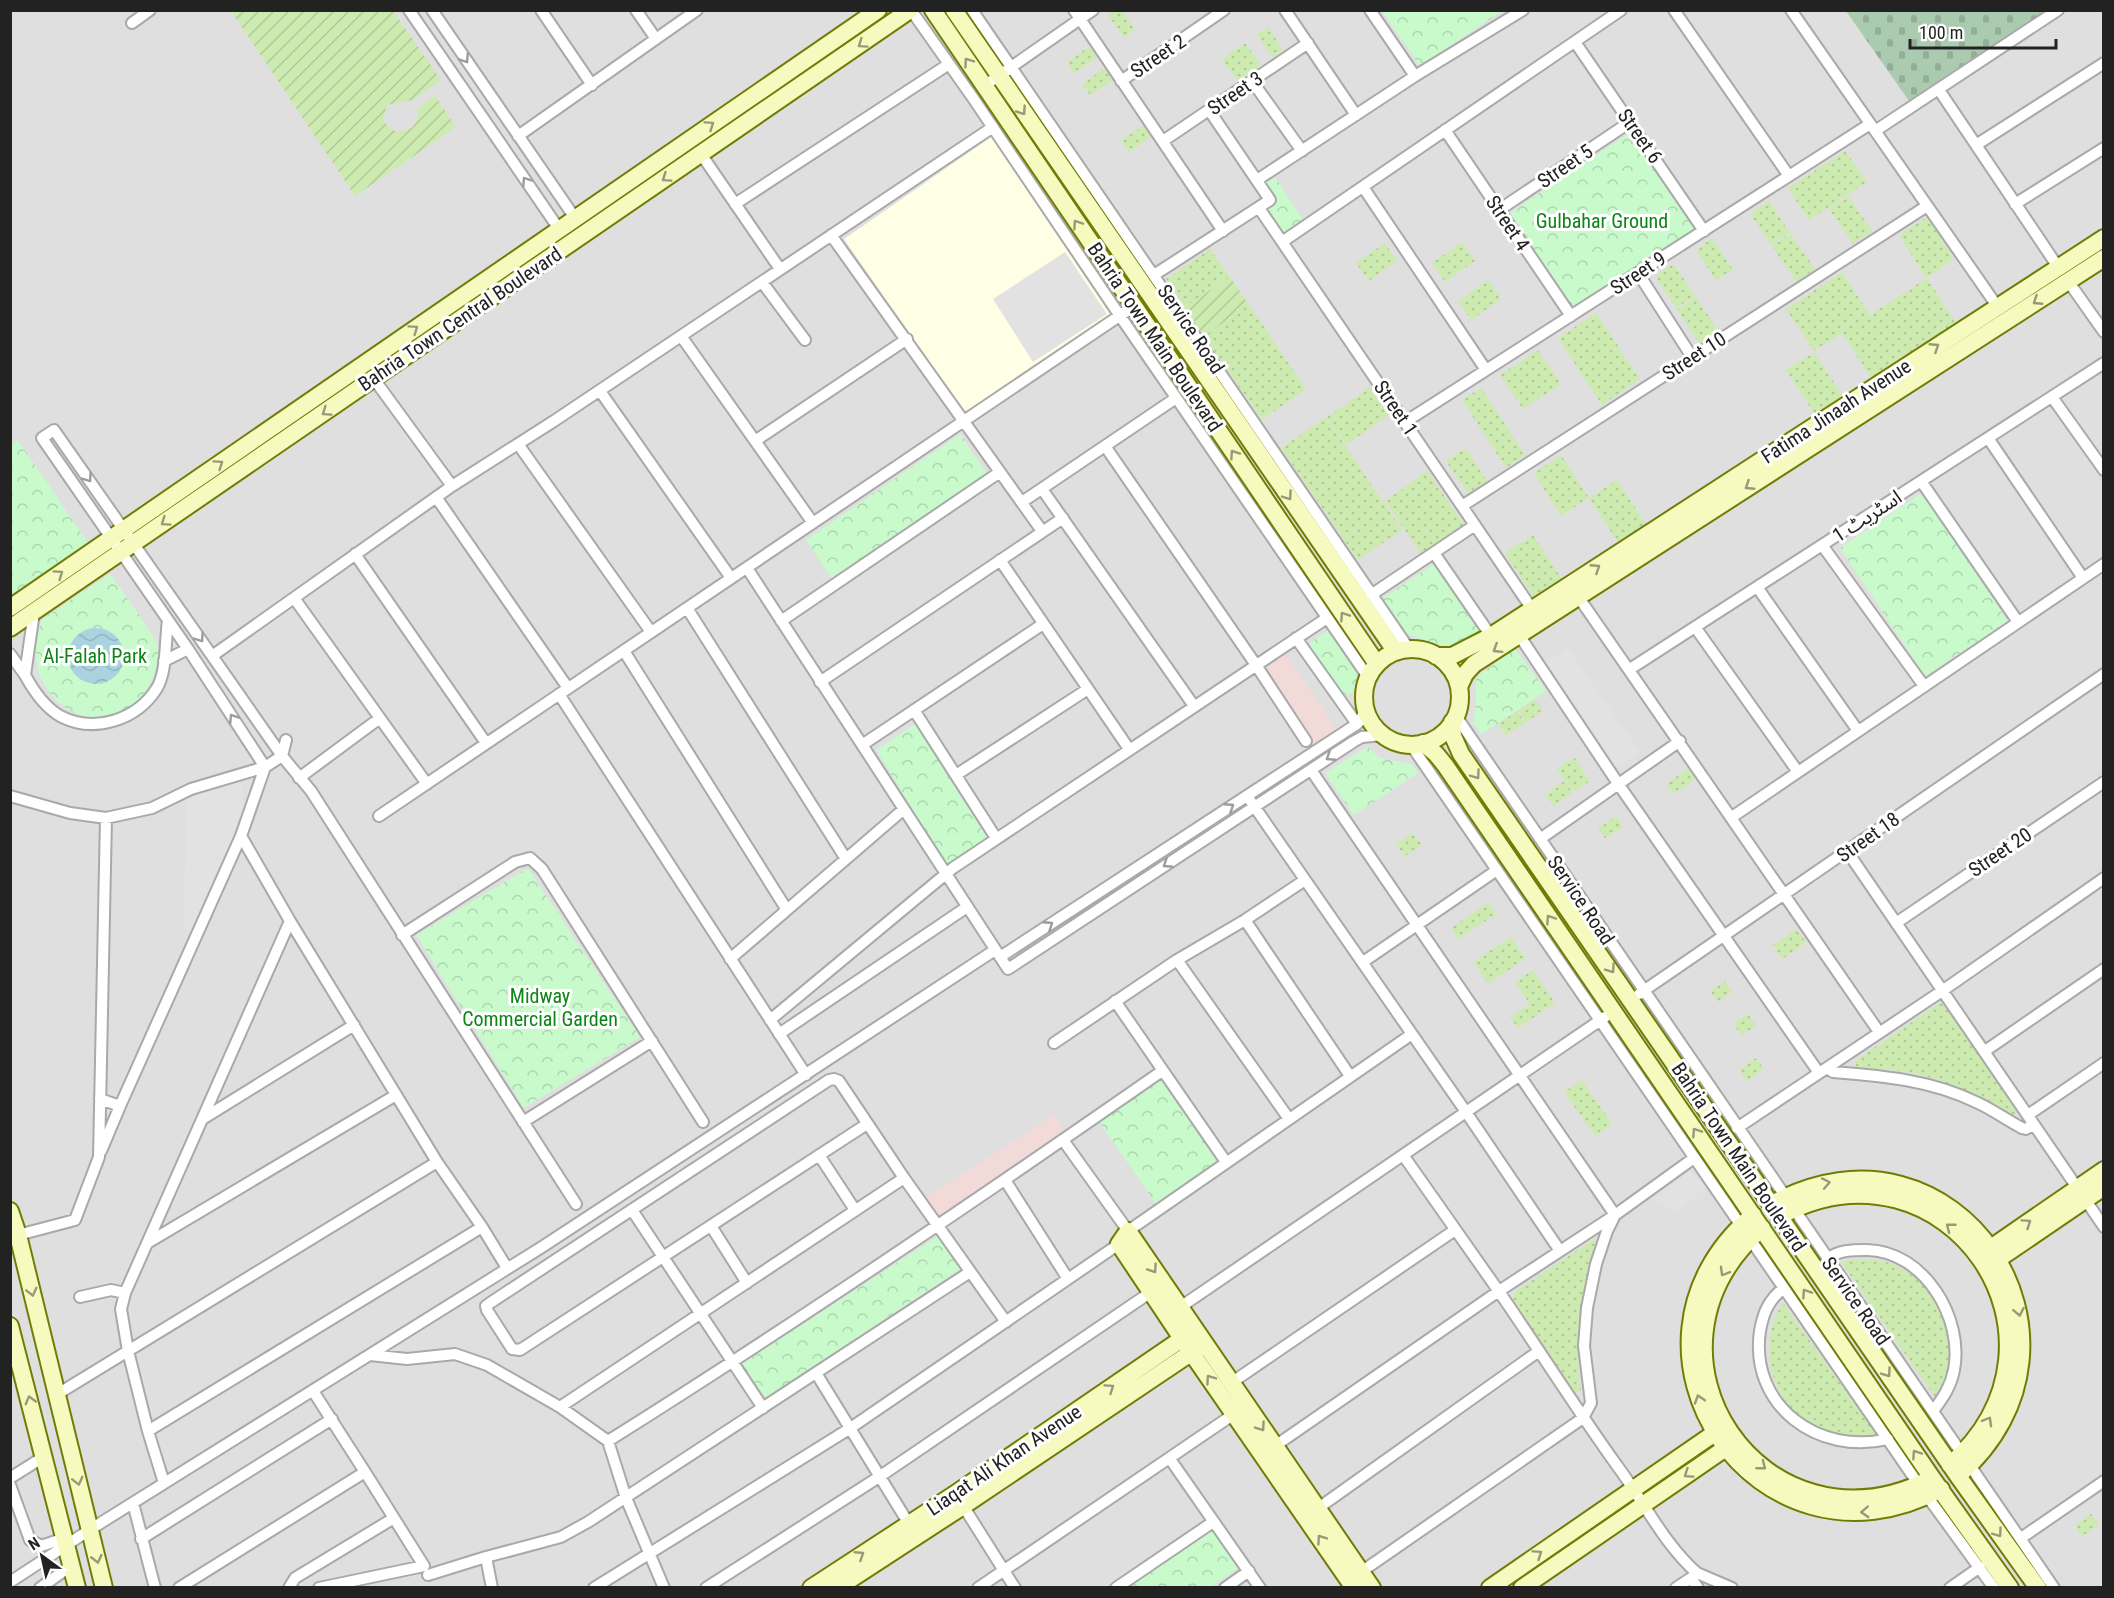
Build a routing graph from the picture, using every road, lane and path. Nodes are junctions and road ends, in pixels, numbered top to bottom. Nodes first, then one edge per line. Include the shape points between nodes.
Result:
1 (150, 10) edge
2 (409, 10) edge
3 (432, 10) edge
4 (541, 10) edge
5 (636, 10) edge
6 (697, 10) edge
7 (878, 10) edge
8 (885, 10) edge
9 (910, 10) edge
10 (933, 10) edge
11 (954, 10) edge
12 (972, 10) edge
13 (1093, 10) edge
14 (1224, 10) edge
15 (1285, 10) edge
16 (1370, 10) edge
17 (1523, 10) edge
18 (1621, 10) edge
19 (1674, 10) edge
20 (1791, 10) edge
21 (2058, 10) edge
22 (1077, 15) edge
23 (132, 23) dead end
24 (853, 28) junction
25 (656, 39) junction
26 (1575, 42) junction
27 (1308, 43) junction
28 (2103, 63) edge
29 (949, 64) junction
30 (998, 76) junction
31 (1415, 76) junction
32 (1121, 81) junction
33 (1252, 81) junction
34 (591, 85) junction
35 (1939, 90) junction
36 (1209, 110) junction
37 (1356, 115) junction
38 (1630, 122) junction
39 (993, 127) junction
40 (1873, 128) junction
41 (1445, 130) junction
42 (518, 136) junction
43 (1162, 141) junction
44 (1976, 145) junction
45 (2103, 148) edge
46 (1302, 151) junction
47 (700, 154) junction
48 (1789, 177) junction
49 (1257, 180) junction
50 (1363, 187) junction
51 (735, 204) junction
52 (2015, 204) junction
53 (1927, 206) junction
54 (1259, 208) junction
55 (1499, 210) junction
56 (575, 218) junction
57 (559, 229) junction
58 (1223, 231) junction
59 (1704, 231) junction
60 (831, 235) junction
61 (2103, 238) edge
62 (1282, 242) junction
63 (2103, 258) edge
64 (2058, 267) junction
65 (780, 269) junction
66 (1638, 273) junction
67 (2068, 281) junction
68 (762, 282) junction
69 (1153, 283) junction
70 (1997, 306) junction
71 (1127, 311) junction
72 (1571, 316) junction
73 (2103, 332) edge
74 (681, 336) junction
75 (907, 339) junction
76 (805, 340) dead end
77 (1692, 357) junction
78 (2103, 363) edge
79 (1486, 370) junction
80 (374, 379) junction
81 (600, 391) junction
82 (2052, 397) junction
83 (1176, 398) junction
84 (964, 420) junction
85 (1405, 422) junction
86 (1988, 438) junction
87 (755, 441) junction
88 (518, 444) junction
89 (1105, 446) junction
90 (2103, 470) edge
91 (1000, 471) junction
92 (1921, 481) junction
93 (452, 486) junction
94 (1042, 489) junction
95 (436, 497) junction
96 (1022, 502) junction
97 (1462, 506) junction
98 (1063, 518) junction
99 (813, 523) junction
100 (1475, 525) junction
101 (1042, 531) junction
102 (118, 533) junction
103 (1822, 545) junction
104 (128, 548) junction
105 (1434, 553) junction
106 (355, 554) junction
107 (1000, 560) junction
108 (2103, 564) edge
109 (747, 568) junction
110 (731, 578) junction
111 (2083, 578) junction
112 (1757, 587) junction
113 (1574, 590) junction
114 (1371, 595) junction
115 (294, 598) junction
116 (10, 608) edge
117 (687, 608) junction
118 (1532, 609) junction
119 (34, 612) junction
120 (1327, 618) junction
121 (168, 620) junction
122 (781, 621) junction
123 (2018, 622) junction
124 (1043, 624) junction
125 (10, 627) edge
126 (1695, 627) junction
127 (651, 632) junction
128 (1519, 635) junction
129 (1491, 636) junction
130 (1296, 638) junction
131 (188, 650) junction
132 (1402, 650) junction
133 (624, 651) junction
134 (10, 654) edge
135 (212, 656) junction
136 (1436, 656) junction
137 (164, 661) junction
138 (1256, 665) junction
139 (1629, 669) junction
140 (1373, 670) junction
141 (2103, 674) edge
142 (25, 675) junction
143 (820, 682) junction
144 (1459, 687) junction
145 (1924, 687) junction
146 (1088, 689) junction
147 (563, 691) junction
148 (1194, 706) junction
149 (1365, 708) junction
150 (914, 710) junction
151 (380, 718) junction
152 (1454, 719) junction
153 (1357, 724) junction
154 (1858, 731) junction
155 (1382, 735) junction
156 (286, 740) dead end
157 (1306, 741) dead end
158 (1680, 741) junction
159 (486, 743) junction
160 (1417, 744) junction
161 (862, 745) junction
162 (1129, 749) junction
163 (282, 756) junction
164 (265, 767) junction
165 (1311, 770) junction
166 (1798, 772) junction
167 (956, 775) junction
168 (300, 778) junction
169 (2103, 782) edge
170 (427, 784) junction
171 (1619, 785) junction
172 (10, 796) edge
173 (1247, 796) junction
174 (1255, 806) junction
175 (904, 809) junction
176 (379, 816) dead end
177 (1732, 817) junction
178 (106, 818) junction
179 (241, 836) junction
180 (996, 838) junction
181 (1540, 839) junction
182 (1847, 851) junction
183 (846, 859) junction
184 (1497, 870) junction
185 (946, 874) junction
186 (2103, 878) edge
187 (1305, 880) junction
188 (1785, 894) junction
189 (967, 907) junction
190 (787, 910) junction
191 (1245, 920) junction
192 (290, 921) junction
193 (1896, 923) junction
194 (1417, 925) junction
195 (402, 935) junction
196 (1724, 936) junction
197 (997, 953) junction
198 (730, 959) junction
199 (1177, 960) junction
200 (1363, 962) junction
201 (2103, 969) edge
202 (1942, 991) junction
203 (1637, 995) junction
204 (1116, 1001) junction
205 (1607, 1016) junction
206 (770, 1020) junction
207 (354, 1025) junction
208 (1879, 1032) junction
209 (779, 1034) junction
210 (1412, 1034) junction
211 (652, 1041) junction
212 (1053, 1043) dead end
213 (1985, 1051) junction
214 (2103, 1063) edge
215 (1823, 1070) junction
216 (1162, 1071) junction
217 (806, 1075) junction
218 (1519, 1075) junction
219 (1350, 1076) junction
220 (396, 1095) junction
221 (100, 1099) junction
222 (120, 1106) junction
223 (1466, 1113) junction
224 (204, 1118) junction
225 (1289, 1119) junction
226 (2031, 1120) junction
227 (523, 1122) junction
228 (703, 1122) dead end
229 (867, 1124) junction
230 (1737, 1128) junction
231 (1063, 1140) junction
232 (819, 1155) junction
233 (1403, 1155) junction
234 (99, 1156) junction
235 (1694, 1158) junction
236 (437, 1162) junction
237 (1226, 1162) junction
238 (2103, 1170) edge
239 (904, 1178) junction
240 (1005, 1180) junction
241 (2103, 1187) edge
242 (2081, 1194) junction
243 (576, 1204) dead end
244 (1783, 1206) junction
245 (632, 1210) junction
246 (855, 1210) junction
247 (10, 1211) edge
248 (1615, 1215) junction
249 (938, 1225) junction
250 (711, 1226) junction
251 (482, 1227) junction
252 (1751, 1227) junction
253 (2103, 1227) edge
254 (1455, 1230) junction
255 (18, 1235) junction
256 (1123, 1237) junction
257 (149, 1243) junction
258 (1560, 1251) junction
259 (664, 1257) junction
260 (1989, 1257) junction
261 (1827, 1259) junction
262 (507, 1268) junction
263 (970, 1272) junction
264 (1068, 1279) junction
265 (747, 1283) junction
266 (1784, 1288) junction
267 (1499, 1291) junction
268 (1150, 1292) junction
269 (125, 1293) junction
270 (80, 1297) dead end
271 (1179, 1308) junction
272 (701, 1314) junction
273 (1006, 1322) junction
274 (10, 1326) edge
275 (1193, 1341) junction
276 (128, 1351) junction
277 (1539, 1351) junction
278 (369, 1355) junction
279 (733, 1362) junction
280 (816, 1373) junction
281 (1231, 1383) junction
282 (313, 1391) junction
283 (56, 1395) junction
284 (560, 1407) junction
285 (763, 1408) junction
286 (1933, 1411) junction
287 (1234, 1414) junction
288 (332, 1419) junction
289 (1583, 1419) junction
290 (849, 1429) junction
291 (1720, 1430) junction
292 (148, 1431) junction
293 (1888, 1439) junction
294 (608, 1441) junction
295 (1730, 1445) junction
296 (1275, 1446) junction
297 (45, 1456) junction
298 (1170, 1459) junction
299 (1960, 1465) junction
300 (365, 1472) junction
301 (879, 1477) junction
302 (10, 1478) edge
303 (2103, 1482) edge
304 (164, 1483) junction
305 (10, 1485) edge
306 (1930, 1487) junction
307 (1634, 1489) junction
308 (626, 1498) junction
309 (959, 1500) junction
310 (133, 1503) junction
311 (1644, 1504) junction
312 (1317, 1509) junction
313 (394, 1518) junction
314 (1213, 1522) junction
315 (909, 1524) junction
316 (91, 1529) junction
317 (2021, 1538) junction
318 (141, 1539) junction
319 (66, 1542) junction
320 (649, 1554) junction
321 (486, 1557) junction
322 (72, 1565) junction
323 (1980, 1568) junction
324 (426, 1571) junction
325 (1004, 1571) junction
326 (1249, 1571) junction
327 (1361, 1572) junction
328 (1694, 1575) junction
329 (10, 1582) edge
330 (40, 1587) edge
331 (77, 1587) edge
332 (104, 1587) edge
333 (155, 1587) edge
334 (179, 1587) edge
335 (289, 1587) edge
336 (319, 1587) edge
337 (431, 1587) edge
338 (492, 1587) edge
339 (594, 1587) edge
340 (664, 1587) edge
341 (705, 1587) edge
342 (811, 1587) edge
343 (837, 1587) edge
344 (978, 1587) edge
345 (1015, 1587) edge
346 (1116, 1587) edge
347 (1225, 1587) edge
348 (1260, 1587) edge
349 (1354, 1587) edge
350 (1372, 1587) edge
351 (1490, 1587) edge
352 (1522, 1587) edge
353 (1676, 1587) edge
354 (1698, 1587) edge
355 (1732, 1587) edge
356 (1950, 1587) edge
357 (1994, 1587) edge
358 (2010, 1587) edge
359 (2038, 1587) edge
360 (2054, 1587) edge

1 - 23 street
57 -> 2 street
3 -> 42 street
4 - 34 street
5 - 25 street
6 - 25 street
7 - 24 street, Bahria Town Central Boulevard
8 - 24 street via 858,29
9 - 29 street
9 -> 47 street, Bahria Town Central Boulevard
30 -> 10 street, Bahria Town Main Boulevard
11 - 30 street, Bahria Town Main Boulevard
12 - 30 street
13 - 22 street
14 - 32 street, Street 2
15 - 27 street
16 - 31 street
17 - 31 street
18 - 26 street
19 - 48 street
20 - 40 street
21 - 35 street, Street 9
22 - 30 street
22 - 32 street
56 -> 24 street, Bahria Town Central Boulevard
25 - 34 street
26 - 38 street, Street 6
26 - 41 street
27 - 33 street, Street 3
27 - 37 street
28 - 44 street
29 - 39 street
29 - 51 street
30 - 69 street, Bahria Town Main Boulevard
71 -> 30 street, Bahria Town Main Boulevard
31 - 37 street
32 - 43 street
33 - 36 street, Street 3
33 - 46 street
34 - 42 street
35 - 40 street, Street 9
35 - 44 street
36 - 43 street, Street 3
36 - 49 street
37 - 46 street
38 - 55 street, Street 5
38 - 59 street, Street 6
39 - 60 street
39 - 71 street
40 - 48 street, Street 9
40 - 53 street
41 - 50 street
41 - 55 street, Street 4
42 - 56 street
43 - 58 street
44 - 52 street
45 - 52 street
46 - 49 street
47 - 51 street
47 -> 80 street, Bahria Town Central Boulevard
48 - 59 street, Street 9
49 - 54 street via 1270,200
50 - 62 street
50 - 79 street
51 - 65 street
52 - 64 street
53 - 70 street
53 - 77 street, Street 10
54 - 58 street
54 - 62 street, Street 1
55 - 72 street, Street 4
56 - 57 street, Bahria Town Central Boulevard
102 -> 57 street, Bahria Town Central Boulevard
58 - 69 street
59 - 66 street, Street 9
60 - 65 street
60 - 75 street
61 - 64 street, Fatima Jinaah Avenue
62 - 85 street, Street 1
63 - 67 street, Fatima Jinaah Avenue
64 - 70 street, Fatima Jinaah Avenue
65 - 68 street
66 - 72 street, Street 9
66 - 77 street
67 - 73 street
67 -> 113 street, Fatima Jinaah Avenue
68 - 74 street
68 - 76 street
69 - 114 street, Service Road
69 -> 132 street, Bahria Town Main Boulevard
113 -> 70 street, Fatima Jinaah Avenue
71 - 83 street
71 - 84 street
140 -> 71 street, Bahria Town Main Boulevard
72 - 79 street, Street 9
74 - 81 street
74 - 87 street
75 - 84 street
75 - 87 street
77 - 97 street, Street 10
78 - 82 street, اسٹریٹ 1
79 - 85 street, Street 9
80 - 93 street
80 -> 104 street, Bahria Town Central Boulevard
81 - 88 street
81 - 110 street
82 - 86 street, اسٹریٹ 1
82 - 90 street
83 - 89 street
83 - 120 street
84 - 91 street
84 - 99 street
85 - 97 street, Street 1
86 - 92 street, اسٹریٹ 1
86 - 111 street
87 - 99 street
88 - 93 street
88 - 127 street
89 - 94 street
89 - 138 street
91 - 96 street
91 - 122 street
92 - 103 street, اسٹریٹ 1
92 - 123 street
93 - 95 street
94 - 96 street
94 - 98 street
95 - 106 street
95 - 147 street
96 - 101 street
97 - 100 street, Street 1
98 - 101 street
98 - 148 street
99 - 109 street
100 - 105 street
100 - 118 street, Street 1
101 - 107 street
102 -> 102 street via 42,438 54,430
102 - 104 street
116 -> 102 street, Bahria Town Central Boulevard
103 - 112 street, اسٹریٹ 1
103 - 145 street
104 - 119 street, Bahria Town Central Boulevard
104 - 121 street
104 -> 135 street
105 - 114 street
105 - 129 street
106 - 115 street
106 - 159 street
107 - 124 street
107 - 143 street
108 - 111 street
109 - 110 street
109 - 122 street
110 - 117 street
111 - 123 street
112 - 126 street, اسٹریٹ 1
112 - 154 street
113 - 118 street, Fatima Jinaah Avenue
113 - 128 street, Fatima Jinaah Avenue
113 - 139 street
114 - 132 street, Service Road
115 - 135 street
115 - 151 street
117 - 127 street
117 - 183 street
118 - 129 street, Fatima Jinaah Avenue
119 - 125 street, Bahria Town Central Boulevard
119 - 142 street
120 - 130 street
120 - 140 street
121 - 131 street
121 - 137 street
122 - 143 street
123 - 145 street
124 - 146 street
124 - 150 street
126 - 139 street, اسٹریٹ 1
126 - 166 street
127 - 133 street
128 -> 144 street, Fatima Jinaah Avenue via 1469,668
128 - 171 street
129 - 136 street, Fatima Jinaah Avenue via 1452,656
130 - 138 street
130 - 153 street
131 - 137 street
164 -> 131 street
132 - 136 street via 1419,649
132 - 140 street
133 - 147 street
133 - 190 street
134 - 142 street
135 - 163 street
136 - 144 street via 1451,669
137 - 142 street via 163,674 146,703 114,722 96,724 60,716 45,705
138 - 148 street
138 - 157 street
139 - 158 street
140 - 149 street via 1364,697
141 - 182 street, Street 18
143 - 161 street
144 - 152 street via 1459,707
145 - 154 street
146 - 162 street
146 - 167 street
147 - 159 street
147 - 198 street
148 - 162 street
149 - 153 street
149 - 155 street
150 - 161 street
150 - 167 street
151 - 168 street
151 - 170 street
152 - 160 street via 1439,736
152 - 181 street, Service Road
152 -> 203 street, Bahria Town Main Boulevard via 1453,736 1461,754
153 - 173 street
154 - 166 street
155 - 160 street
155 -> 165 street via 1362,737
156 - 163 street
158 - 171 street
158 - 177 street
159 - 170 street
160 - 184 street
205 -> 160 street, Bahria Town Main Boulevard via 1445,765 1436,753
161 - 175 street
162 - 180 street
163 - 164 street
163 - 168 street
164 - 178 street via 191,789 152,808
164 - 179 street
165 - 174 street
165 - 194 street
166 - 177 street
167 - 180 street
168 - 195 street
169 - 193 street, Street 20
170 - 176 street
171 - 181 street
171 - 196 street
172 - 178 street via 70,813
173 - 174 street
197 -> 173 street
174 - 187 street
174 -> 197 street via 1008,969
175 - 183 street
175 - 185 street
177 - 188 street
178 - 221 street
179 - 192 street
179 - 222 street
180 - 185 street
181 - 203 street, Service Road
182 - 188 street, Street 18
182 - 193 street
183 - 190 street
184 - 194 street
184 - 205 street
185 - 189 street
185 - 206 street
186 - 202 street
187 - 191 street
187 - 200 street
188 - 196 street, Street 18
188 - 208 street
189 - 197 street
189 - 209 street
190 - 198 street
191 - 199 street
191 - 219 street
192 - 207 street
192 - 224 street
193 - 202 street
194 - 200 street
194 - 218 street
195 - 211 street via 515,862 530,858 542,869
195 - 227 street
196 - 203 street, Street 18
196 - 215 street
197 - 217 street
198 - 206 street
199 - 204 street
199 - 225 street
200 - 210 street
201 - 213 street
202 - 208 street
202 - 213 street
203 - 230 street, Service Road
203 - 244 street, Bahria Town Main Boulevard
204 - 212 street
204 - 216 street
205 - 218 street
205 - 235 street
252 -> 205 street, Bahria Town Main Boulevard
206 - 209 street
207 - 220 street
207 - 224 street
208 - 215 street
209 - 217 street
210 - 219 street
210 - 223 street
211 - 227 street
211 - 228 street
213 - 226 street
214 - 226 street
215 - 226 street via 1927,1084 1977,1102 2022,1128 2026,1129
215 - 230 street
216 - 231 street
216 - 237 street
217 - 262 street
218 - 223 street
218 - 248 street
219 - 225 street
220 - 236 street
220 - 257 street
221 - 222 street
221 - 234 street
222 - 234 street
223 - 233 street
223 - 258 street
224 - 257 street
225 - 237 street
226 - 242 street
227 - 243 street
229 - 232 street
229 - 239 street
229 - 245 street via 834,1078
230 - 244 street, Service Road
231 - 240 street
231 - 256 street
232 - 246 street
232 - 250 street
233 - 254 street
233 - 271 street
234 - 255 street via 75,1220
235 - 248 street
235 - 252 street
236 - 251 street
236 - 276 street
237 - 256 street
238 - 242 street
239 - 246 street
239 - 249 street
240 - 249 street
240 - 264 street
241 - 242 street
242 - 253 street
242 - 260 street
244 - 260 street via 1807,1188 1840,1180 1875,1180 1898,1185 1920,1191 1950,1208 1976,1230
244 - 261 street, Service Road
244 -> 299 street, Bahria Town Main Boulevard
245 - 259 street
245 - 259 street via 486,1306 512,1349 520,1350
246 - 265 street
247 - 255 street
248 - 258 street
248 - 289 street via 1596,1264 1587,1308 1584,1346 1591,1403
249 - 263 street
249 - 279 street
250 - 259 street
250 - 265 street
251 - 262 street
251 - 292 street
252 - 266 street
252 - 291 street via 1724,1246 1708,1270 1691,1324 1694,1381 1702,1408
306 -> 252 street, Bahria Town Main Boulevard
254 - 267 street
254 - 281 street
255 -> 283 street
256 - 264 street
256 - 268 street
256 -> 271 street
257 - 269 street
258 - 267 street
259 - 272 street
260 - 299 street via 2010,1281 2020,1311 2022,1367 2004,1421 1987,1447
261 - 286 street, Service Road
261 - 286 street via 1839,1252 1881,1252 1921,1273 1934,1289 1948,1313 1956,1345 1951,1381
262 - 278 street
263 - 273 street
263 - 280 street
264 - 273 street
265 - 272 street
266 - 293 street
266 - 293 street via 1770,1301 1759,1337 1763,1373 1780,1405 1802,1426 1830,1439 1860,1443
267 - 277 street
267 - 296 street
268 - 275 street
268 - 301 street
269 - 270 street via 111,1290
269 - 276 street via 121,1309
271 - 275 street
272 - 279 street
272 - 284 street
273 - 290 street
297 -> 274 street
275 - 281 street
287 -> 275 street
275 - 309 street, Liaqat Ali Khan Avenue
276 - 283 street
276 - 292 street
277 - 289 street
277 - 312 street
278 - 282 street
278 - 284 street via 407,1359 455,1354 487,1365
279 - 285 street
279 - 294 street
280 - 285 street
280 - 290 street
281 -> 296 street
282 - 288 street
282 - 304 street
283 -> 316 street
284 - 294 street
285 - 308 street
286 - 299 street, Service Road
287 - 298 street
349 -> 287 street
288 - 300 street
288 - 318 street
289 - 307 street
289 - 327 street
290 - 301 street
290 - 320 street
291 - 295 street
291 - 307 street
292 - 304 street
293 - 306 street
294 - 308 street
295 - 306 street via 1771,1473 1825,1496 1873,1498
295 -> 311 street
296 - 312 street
297 - 302 street
297 - 319 street
298 - 314 street
298 - 325 street
299 - 317 street, Service Road
299 -> 359 street, Bahria Town Main Boulevard
300 - 313 street
300 - 334 street
301 - 315 street
301 - 341 street
303 - 317 street
304 - 310 street
305 - 319 street via 30,1540 41,1546
306 - 323 street
306 - 358 street, Bahria Town Main Boulevard
307 - 311 street
351 -> 307 street
308 - 320 street
308 - 321 street via 561,1537
309 - 315 street, Liaqat Ali Khan Avenue
309 - 325 street
309 - 343 street, Liaqat Ali Khan Avenue
310 - 316 street
310 - 318 street
311 - 328 street
311 - 352 street
312 - 327 street
313 - 324 street
313 - 335 street via 296,1578
314 - 326 street
314 - 346 street
342 -> 315 street, Liaqat Ali Khan Avenue
316 - 319 street
316 -> 332 street
317 - 360 street, Service Road
318 - 333 street
319 - 322 street
319 - 329 street
320 - 339 street
320 - 340 street
321 - 324 street
321 - 338 street
322 - 330 street
322 - 331 street
323 - 356 street
323 - 357 street
324 - 336 street
324 - 337 street
325 - 344 street
325 - 345 street
326 - 347 street
326 - 348 street
327 - 350 street
328 - 353 street
328 - 354 street
328 - 355 street

